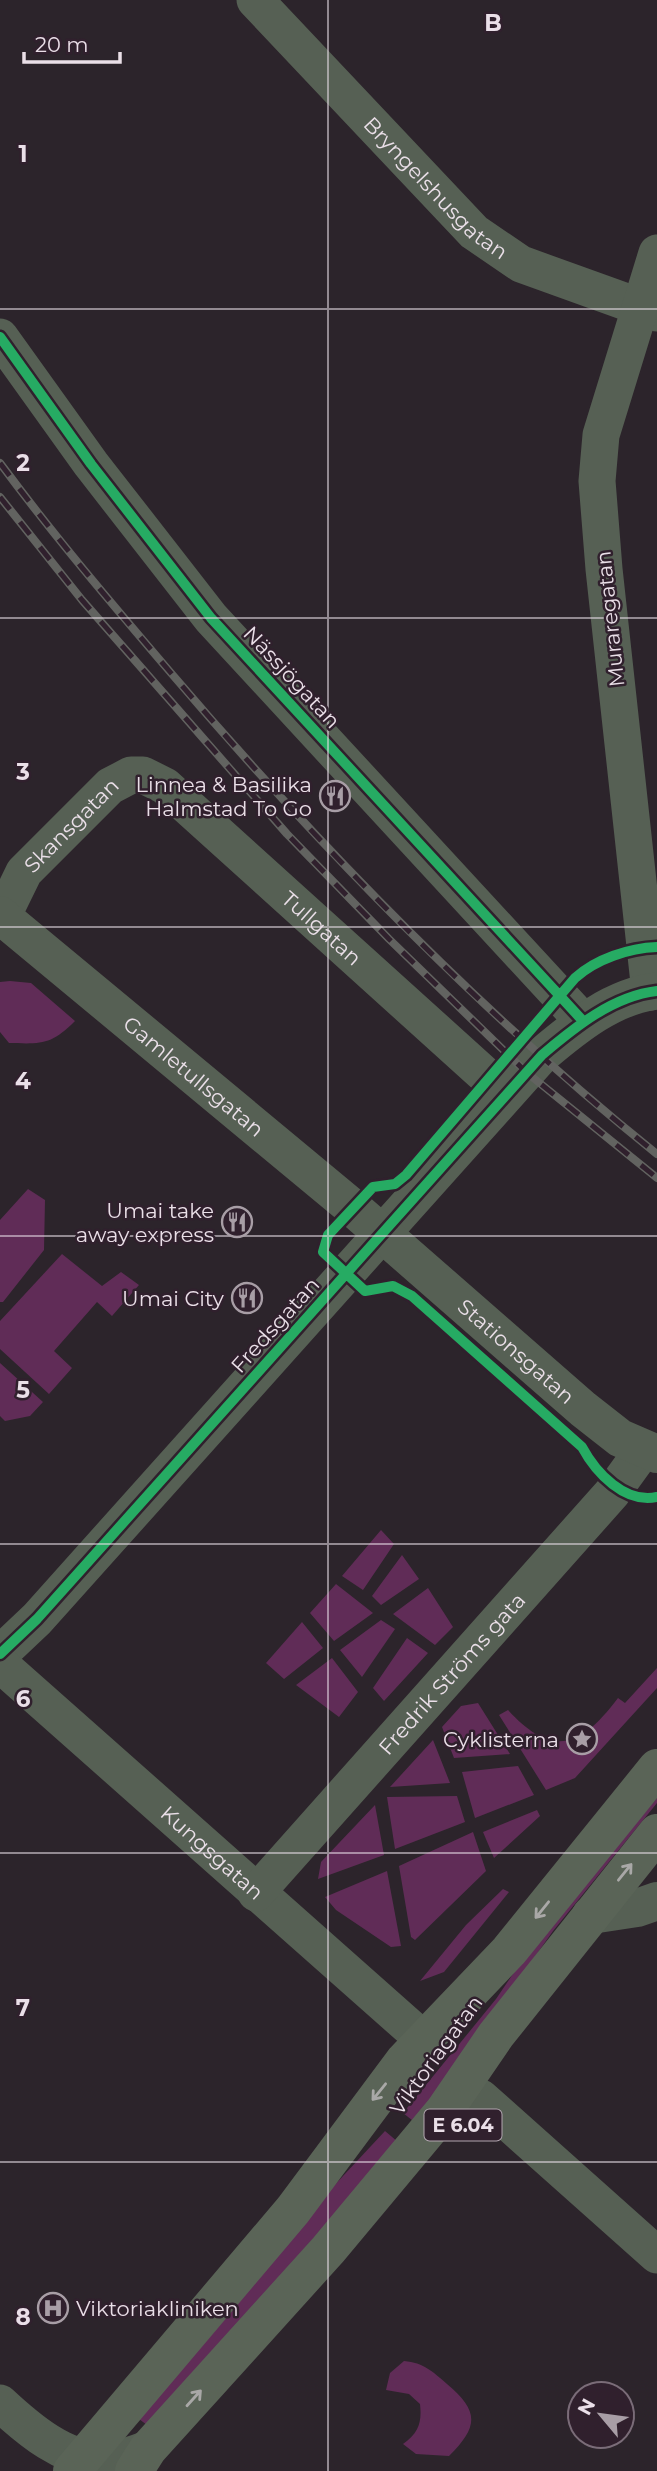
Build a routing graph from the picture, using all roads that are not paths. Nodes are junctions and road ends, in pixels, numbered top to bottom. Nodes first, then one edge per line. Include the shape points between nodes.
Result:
1 (255, 0) edge
2 (657, 253) edge
3 (648, 310) edge
4 (0, 337) edge
5 (131, 775) joint
6 (1, 916) edge
7 (654, 992) edge
8 (583, 1021) junction
9 (506, 1094) junction
10 (384, 1234) junction
11 (650, 1452) edge
12 (0, 1654) edge
13 (0, 1664) edge
14 (657, 1768) edge
15 (657, 1833) edge
16 (256, 1894) junction
17 (657, 1901) edge
18 (591, 1916) junction
19 (509, 1951) junction
20 (553, 1965) junction
21 (423, 2039) junction
22 (481, 2098) junction
23 (293, 2210) junction
24 (328, 2250) junction
25 (657, 2255) edge
26 (0, 2403) edge
27 (141, 2460) edge
28 (78, 2466) edge

1 - 3 street, Bryngelshusgatan via 474,232 521,264
2 - 3 street, Muraregatan
3 - 7 street, Muraregatan via 601,435 597,481
4 - 8 street, Nässjögatan via 211,618
5 - 6 street, Skansgatan via 110,786 24,872
5 - 9 street, Tullgatan via 144,775 165,786
6 - 10 street, Gamletullsgatan
7 - 8 street, Fredsgatan
8 - 9 street, Fredsgatan via 542,1055
9 - 10 street, Fredsgatan
10 - 11 street, Stationsgatan via 583,1409 620,1438
10 - 12 street, Fredsgatan via 37,1619
11 - 16 street, Fredrik Ströms gata
13 - 16 street, Kungsgatan
14 -> 19 highway, Viktoriagatan / E 6.04
18 -> 15 highway, Viktoriagatan / E 6.04
16 - 21 street, Kungsgatan
17 - 18 street
18 - 20 highway, Viktoriagatan / E 6.04
19 - 21 highway, Viktoriagatan / E 6.04
19 - 23 highway, Viktoriagatan / E 6.04 via 440,2057 390,2118
20 - 22 highway, Viktoriagatan / E 6.04
20 - 24 highway, Viktoriagatan / E 6.04 via 443,2111
21 -> 23 highway, Viktoriagatan / E 6.04 via 371,2101
22 - 24 highway, Viktoriagatan / E 6.04 via 435,2157
22 - 25 street
23 - 28 highway, Viktoriagatan / E 6.04
27 -> 24 highway, Viktoriagatan / E 6.04
26 - 28 street
27 - 28 street

